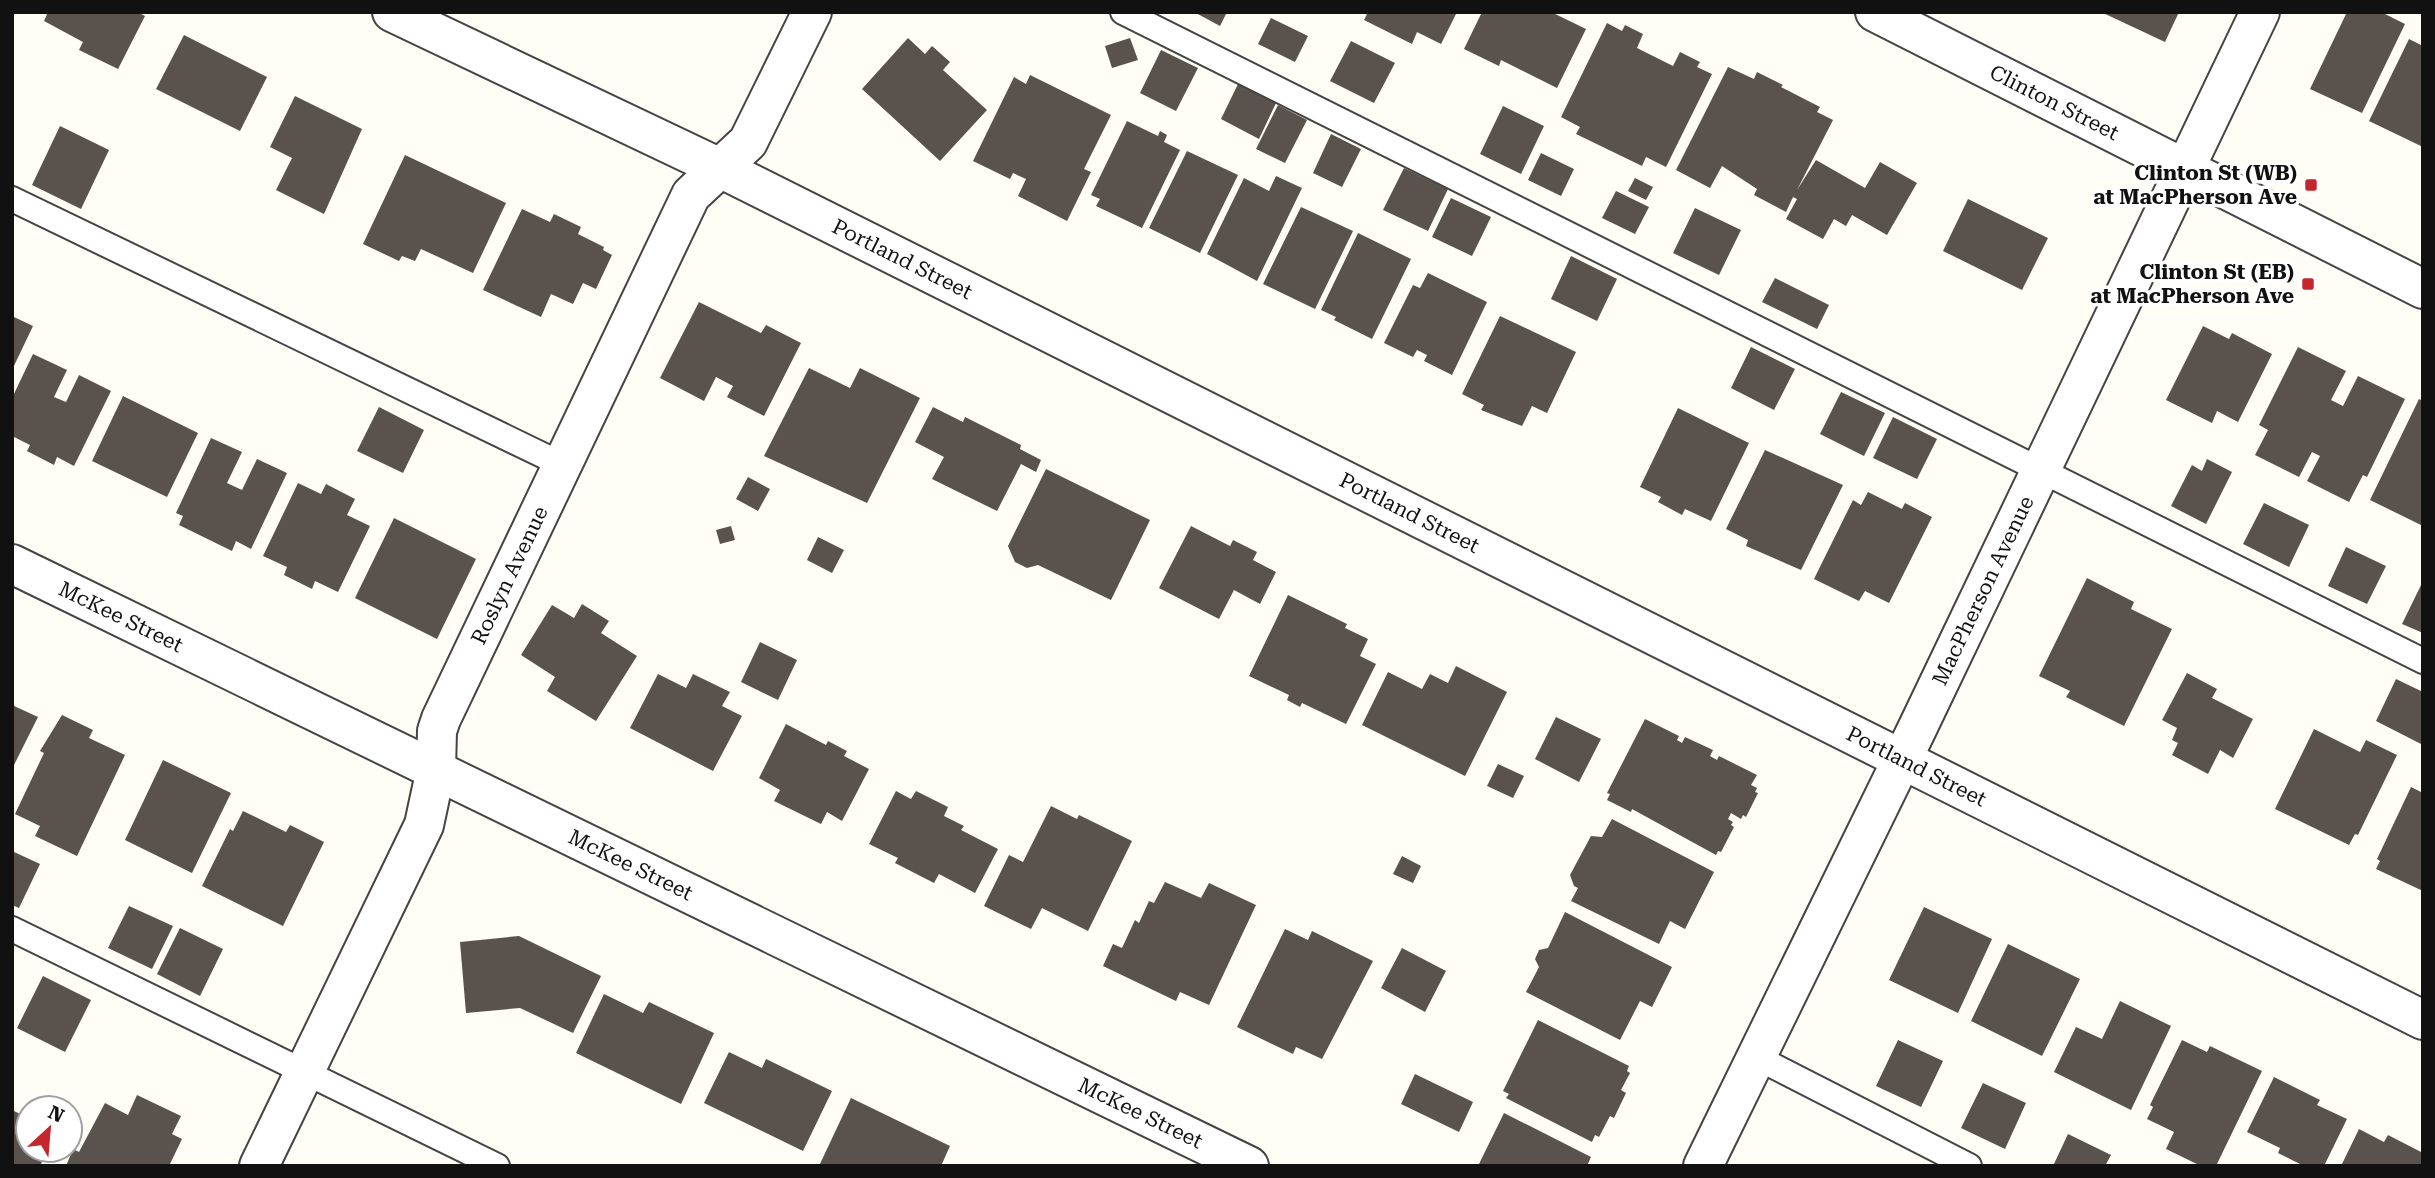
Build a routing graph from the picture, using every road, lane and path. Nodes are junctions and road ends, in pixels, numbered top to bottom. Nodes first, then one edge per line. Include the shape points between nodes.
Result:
1 (392, 12) edge
2 (812, 12) edge
3 (1123, 12) edge
4 (1875, 12) edge
5 (2260, 12) edge
6 (2185, 168) junction
7 (720, 169) junction
8 (12, 199) edge
9 (2423, 289) edge
10 (563, 465) junction
11 (2042, 469) junction
12 (12, 564) edge
13 (2423, 662) edge
14 (1902, 759) junction
15 (436, 769) junction
16 (12, 929) edge
17 (2423, 1020) edge
18 (1754, 1056) junction
19 (305, 1071) junction
20 (259, 1166) edge
21 (497, 1166) edge
22 (1249, 1166) edge
23 (1703, 1166) edge
24 (1969, 1166) edge

1 - 7 street, Portland Street
2 - 7 street, Roslyn Avenue via 748,142
3 - 11 lane
4 - 6 street, Clinton Street
5 - 6 street, MacPherson Avenue
6 - 9 street, Clinton Street
6 - 11 street, MacPherson Avenue
7 - 10 street, Roslyn Avenue via 691,195
7 - 14 street, Portland Street
8 - 10 lane
10 - 15 street, Roslyn Avenue via 441,719
11 - 13 lane
11 - 14 street, MacPherson Avenue
12 - 15 street, McKee Street
14 - 17 street, Portland Street
14 - 18 street, MacPherson Avenue
15 - 19 street, Roslyn Avenue via 424,825
15 - 22 street, McKee Street
16 - 19 lane
18 - 23 street, MacPherson Avenue
18 - 24 lane
19 - 20 street, Roslyn Avenue
19 - 21 lane

